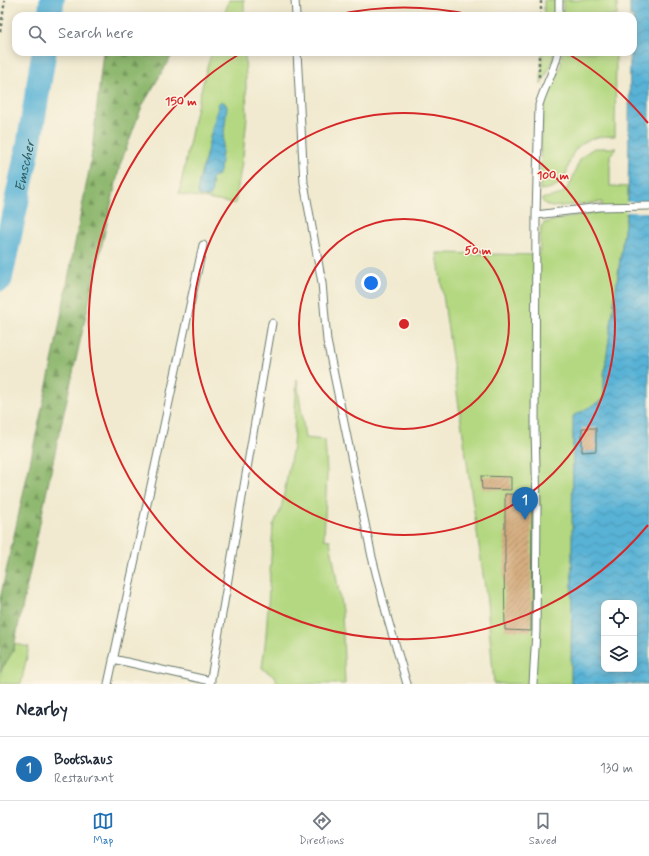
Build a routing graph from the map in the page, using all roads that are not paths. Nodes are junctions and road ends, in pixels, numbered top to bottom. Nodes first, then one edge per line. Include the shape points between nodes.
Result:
1 (295, 0) edge
2 (559, 0) edge
3 (296, 12) edge
4 (559, 12) edge
5 (297, 56) edge
6 (557, 56) edge
7 (649, 206) edge
8 (536, 215) junction
9 (203, 245) dead end
10 (272, 323) dead end
11 (113, 659) junction
12 (210, 683) edge
13 (108, 684) edge
14 (407, 684) edge
15 (533, 684) edge

1 - 3 lane
2 - 4 lane
5 - 14 lane via 304,183 322,283 327,341 372,557
6 - 8 lane via 539,105
7 - 8 lane via 602,207
8 - 15 lane via 537,507
9 - 11 lane
10 - 12 lane
11 - 12 lane
11 - 13 lane

